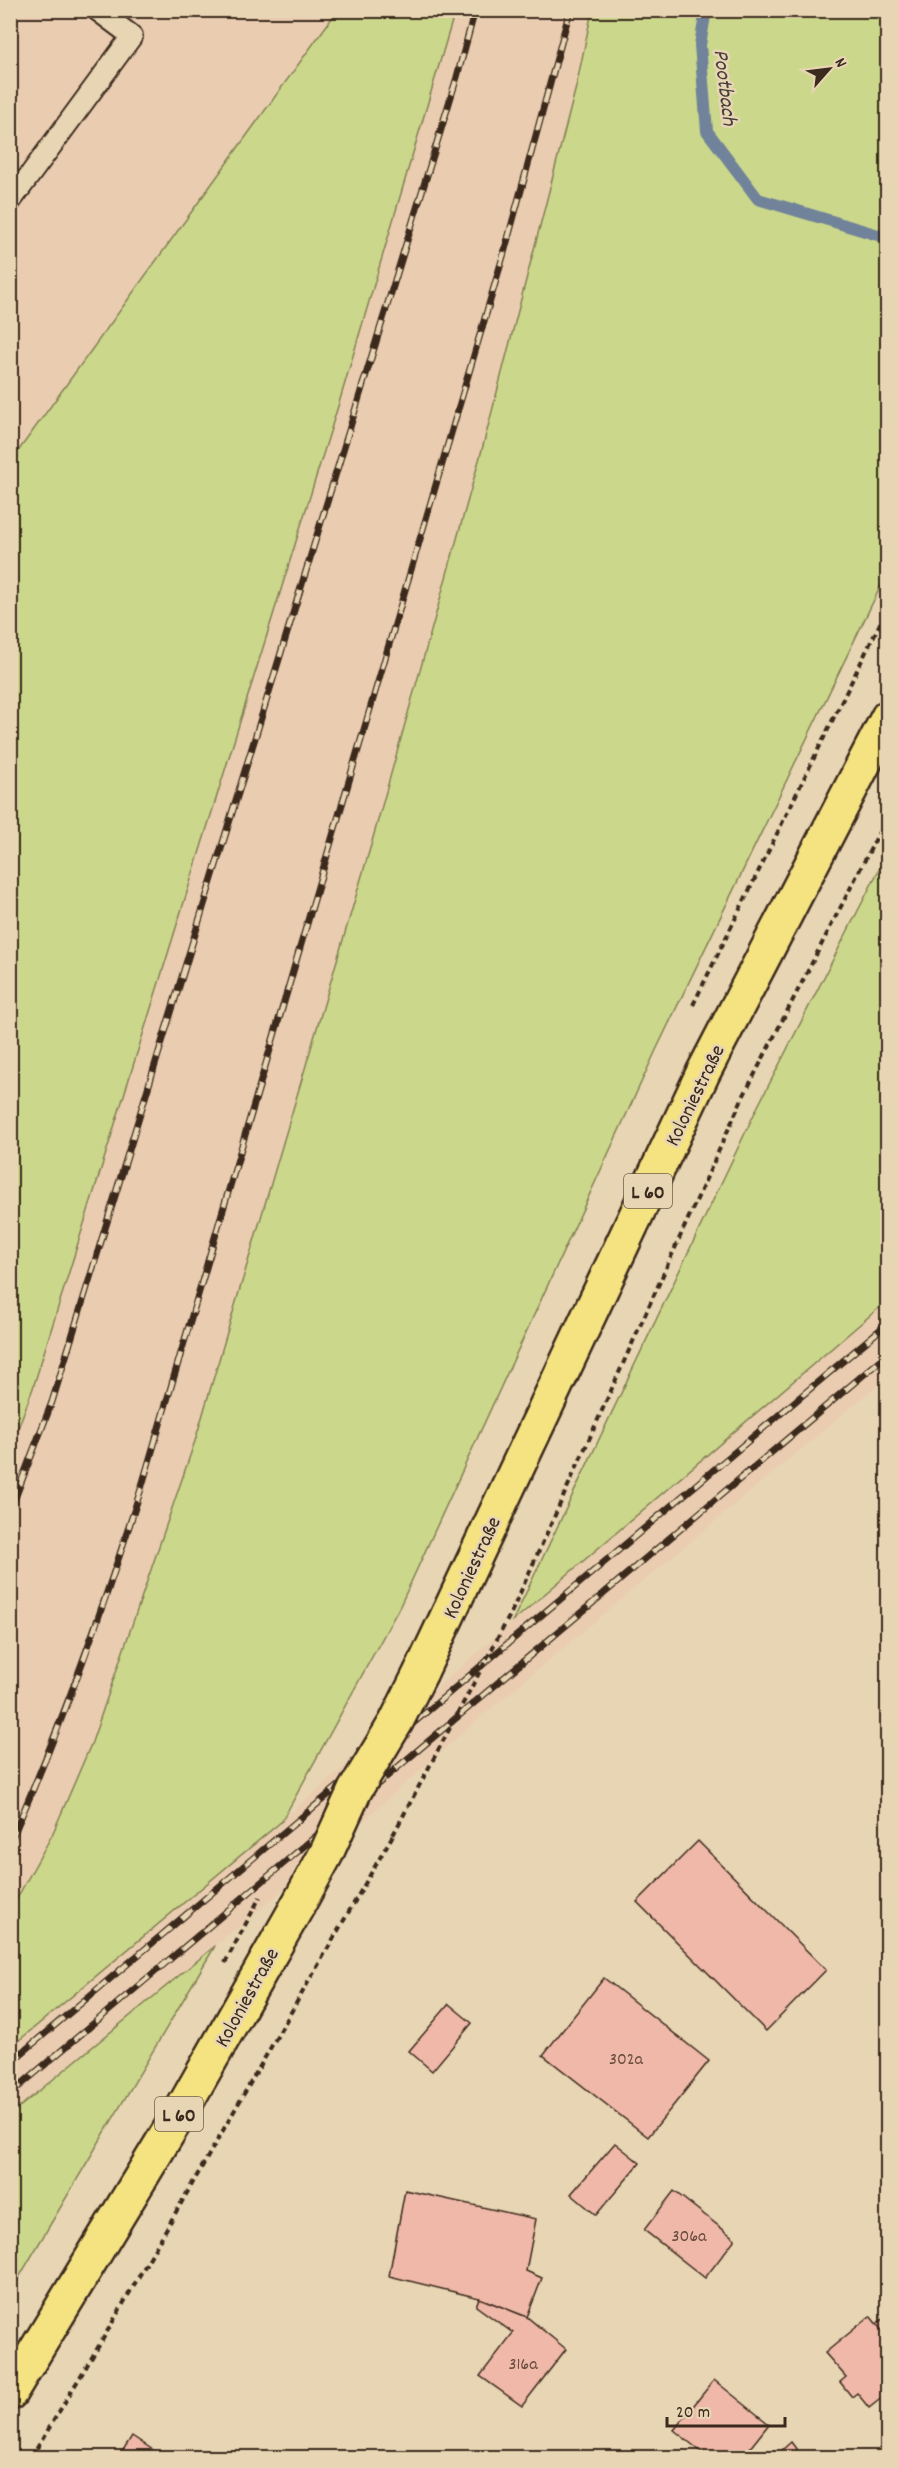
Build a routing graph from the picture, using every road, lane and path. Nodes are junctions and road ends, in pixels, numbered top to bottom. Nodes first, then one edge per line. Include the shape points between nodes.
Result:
1 (97, 10) edge
2 (10, 202) edge
3 (888, 717) edge
4 (888, 815) edge
5 (10, 2393) edge
6 (31, 2457) edge

1 - 2 lane via 132,36
3 - 5 main road, Koloniestraße / L 60, bridge via 703,1073 396,1722 355,1790 326,1854 183,2108
4 - 6 path, bridge via 742,1099 511,1613 393,1835

